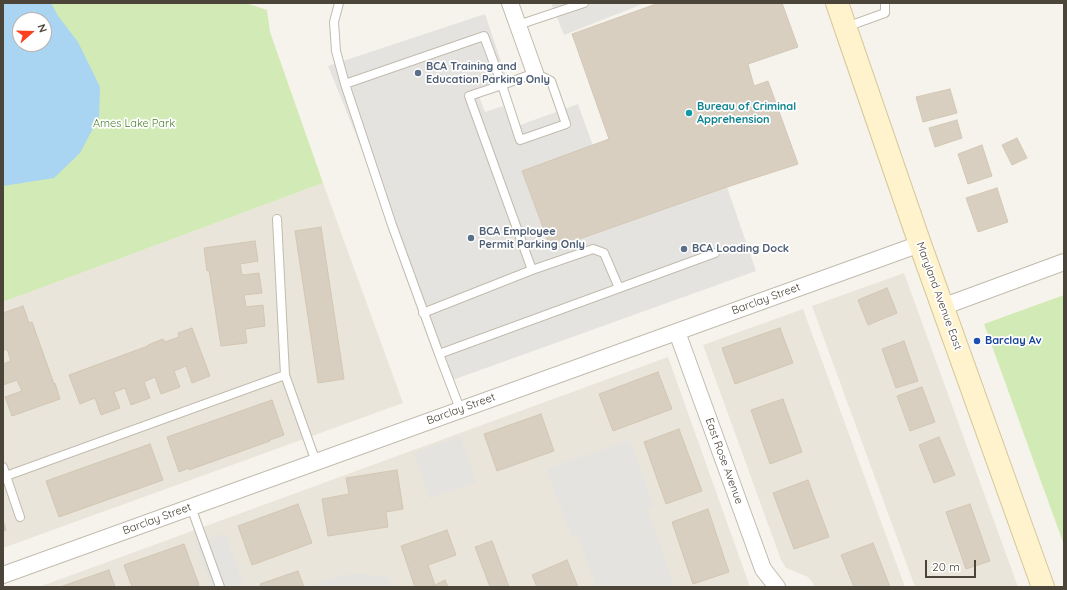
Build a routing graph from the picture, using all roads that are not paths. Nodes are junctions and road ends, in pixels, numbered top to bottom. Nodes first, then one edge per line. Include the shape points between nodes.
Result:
1 (339, 3) edge
2 (510, 3) edge
3 (584, 3) edge
4 (837, 3) edge
5 (885, 3) edge
6 (518, 25) junction
7 (846, 27) junction
8 (535, 74) junction
9 (345, 84) junction
10 (502, 85) junction
11 (277, 219) dead end
12 (920, 244) junction
13 (715, 253) dead end
14 (1064, 262) edge
15 (532, 270) junction
16 (620, 288) junction
17 (942, 307) junction
18 (423, 313) junction
19 (677, 332) junction
20 (439, 354) junction
21 (285, 375) junction
22 (460, 409) junction
23 (316, 462) junction
24 (3, 467) edge
25 (6, 476) junction
26 (191, 507) junction
27 (20, 518) dead end
28 (3, 575) edge
29 (220, 587) edge
30 (777, 587) edge
31 (1043, 587) edge

1 - 9 lane via 334,22 336,51
2 - 6 street
3 - 6 lane
4 - 7 main road, Maryland Avenue East
5 - 7 lane via 885,12
6 - 8 street
7 - 12 main road, Maryland Avenue East
8 - 10 lane
8 - 10 lane via 551,81 566,124 520,140
9 - 10 lane via 484,36
9 - 18 lane
10 - 15 lane via 469,96
11 - 21 lane
12 - 17 main road, Maryland Avenue East
12 - 19 street, Barclay Street
13 - 16 lane
14 - 17 street
15 - 16 lane via 593,249 604,253
15 - 18 lane
16 - 20 lane
17 - 31 main road, Maryland Avenue East
18 - 20 lane
19 - 22 street, Barclay Street
19 - 30 street, East Rose Avenue via 763,569
20 - 22 lane
21 - 23 lane
21 - 25 lane
22 - 23 street, Barclay Street
23 - 26 street, Barclay Street
24 - 25 lane
25 - 27 lane
26 - 28 street, Barclay Street
26 - 29 lane

